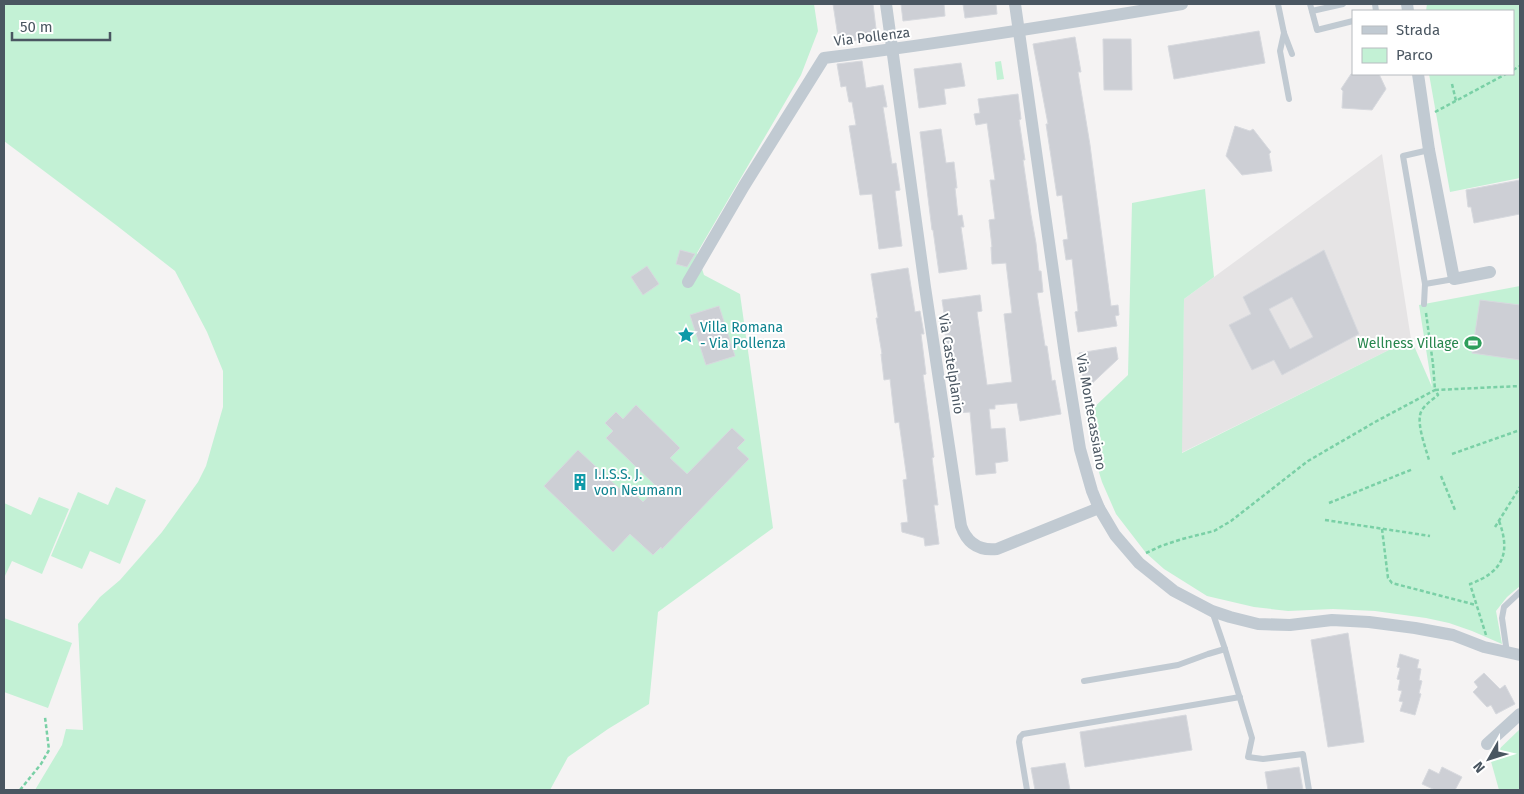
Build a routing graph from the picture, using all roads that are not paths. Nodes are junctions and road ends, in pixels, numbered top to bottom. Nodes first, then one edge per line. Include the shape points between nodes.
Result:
1 (886, 4) edge
2 (1015, 4) edge
3 (1182, 4) edge
4 (1278, 4) edge
5 (1344, 4) edge
6 (1311, 7) edge
7 (1352, 21) edge
8 (1019, 31) junction
9 (1284, 33) junction
10 (893, 50) junction
11 (1292, 54) dead end
12 (1418, 75) edge
13 (1289, 99) dead end
14 (1429, 150) junction
15 (1490, 272) dead end
16 (1454, 278) junction
17 (688, 282) dead end
18 (1425, 284) junction
19 (1424, 304) road end
20 (1099, 508) junction
21 (1520, 592) edge
22 (1520, 599) edge
23 (1509, 602) junction
24 (1212, 611) junction
25 (1226, 649) junction
26 (1507, 653) junction
27 (1520, 655) edge
28 (1084, 681) dead end
29 (1240, 698) junction
30 (1520, 714) edge
31 (1487, 744) dead end
32 (1028, 790) edge
33 (1309, 790) edge

1 - 10 street, Via Castelplanio
2 - 8 street, Via Montecassiano
3 - 8 street, Via Pollenza
4 - 9 lane
5 - 6 lane
6 - 7 lane via 1317,30
8 - 10 street, Via Pollenza
8 - 20 street, Via Montecassiano via 1080,449
9 - 11 lane
9 - 13 lane via 1280,51
10 - 17 street, Via Pollenza via 824,58
10 - 20 street, Via Castelplanio via 963,533 977,547 997,550
12 - 14 street
14 - 16 street
14 - 18 lane via 1403,156
15 - 16 street
16 - 18 lane
18 - 19 lane
20 - 24 street, Via Montecassiano via 1115,535 1139,563 1174,591
21 - 23 lane
22 - 23 lane
23 - 26 lane via 1504,606 1502,618
24 - 25 lane
24 - 26 street, Via Montecassiano via 1258,624 1290,625 1332,620 1415,628 1453,635
25 - 28 lane via 1178,665
25 - 29 lane
26 - 27 street, Via Montecassiano
29 - 32 lane via 1023,734 1020,742
29 - 33 lane via 1252,738 1248,757 1263,759 1303,754
30 - 31 street

